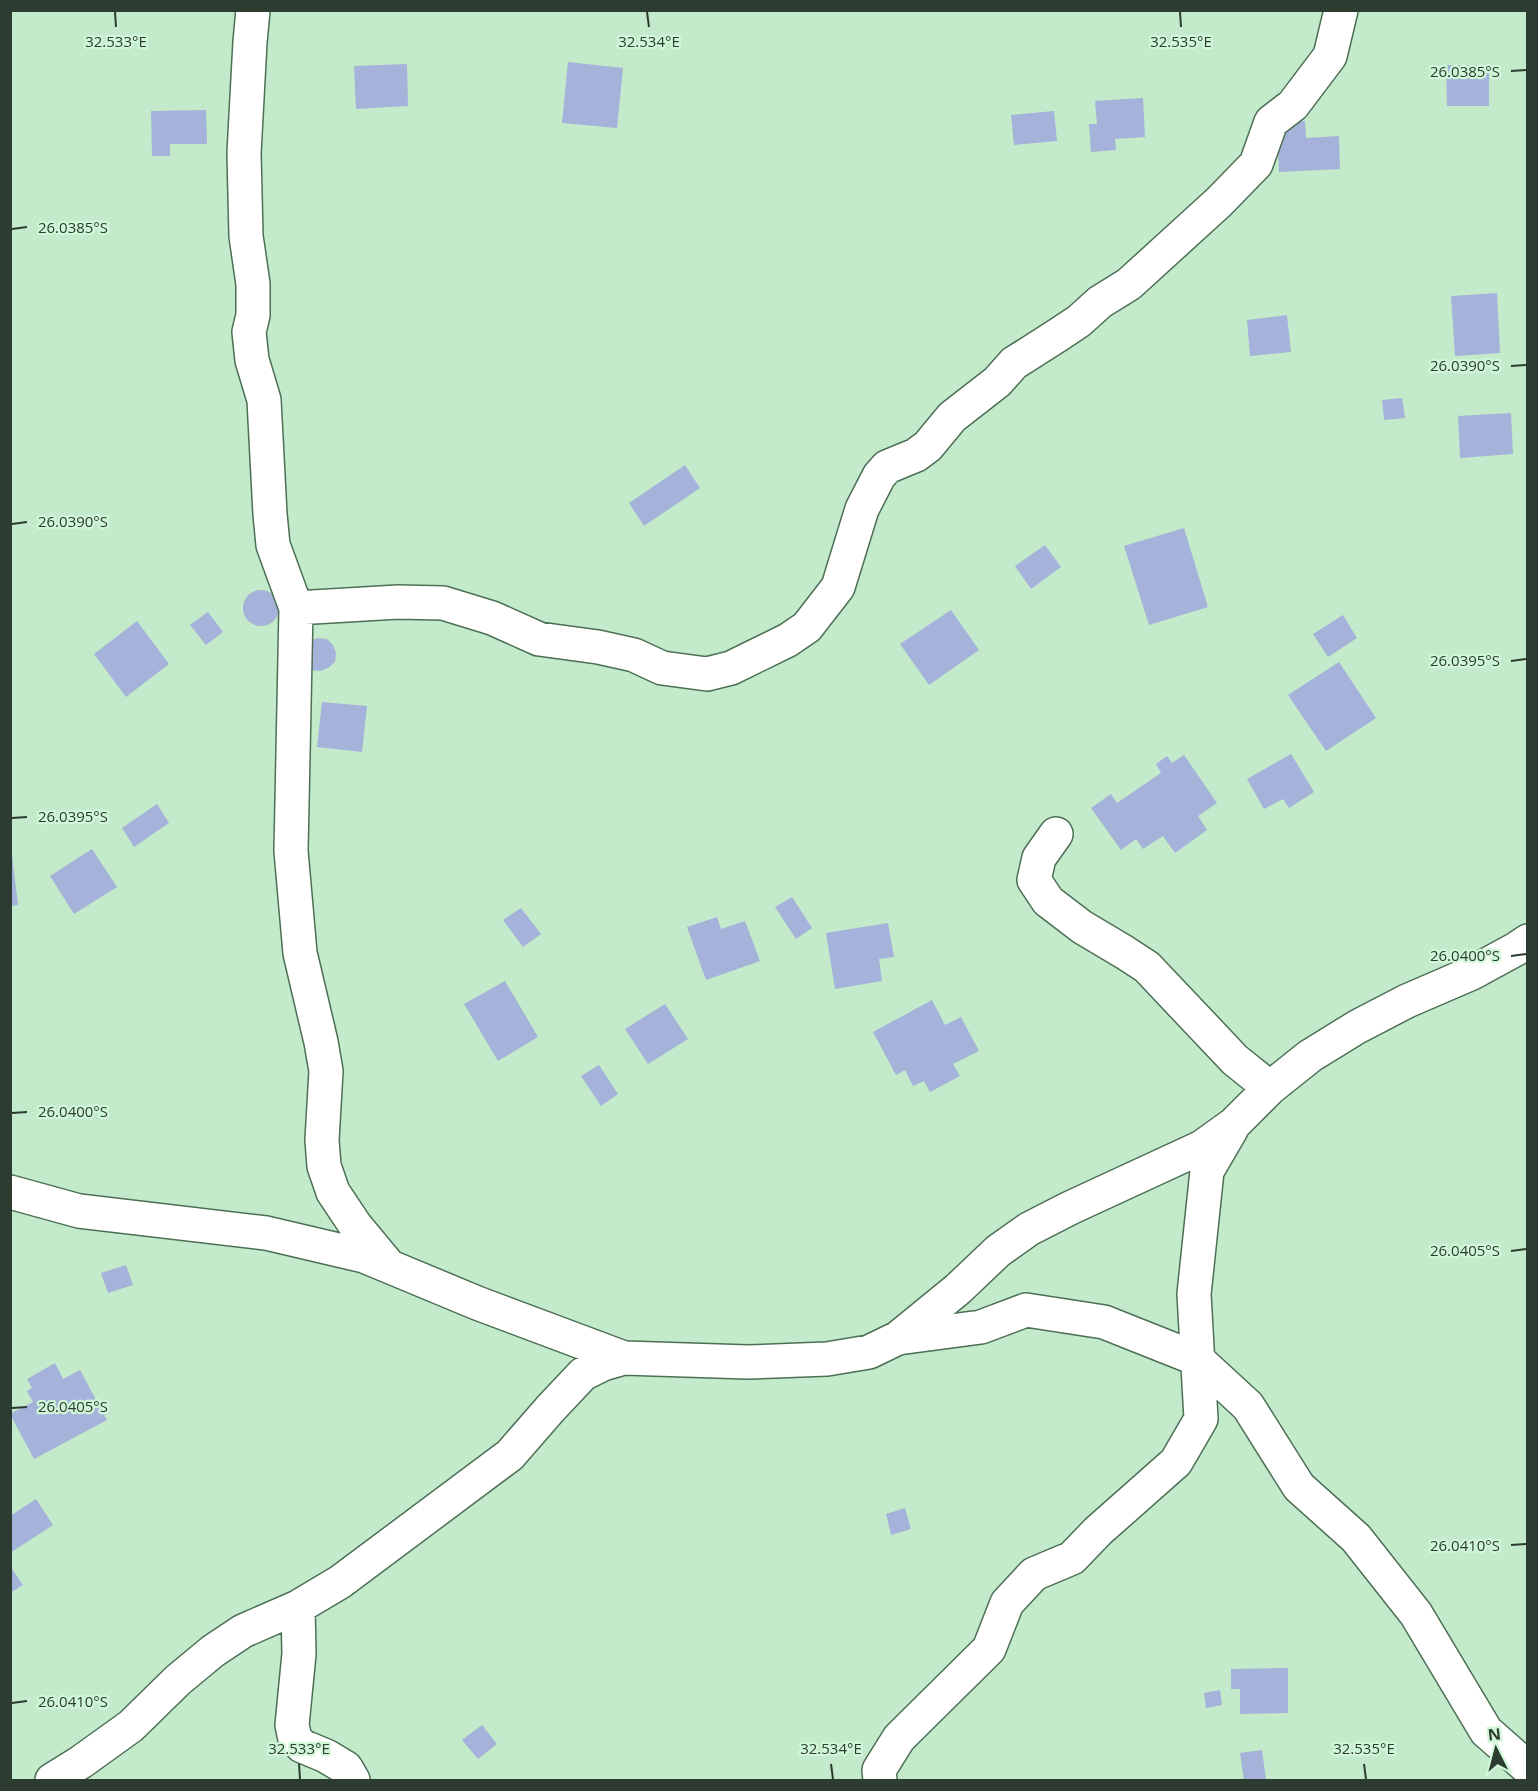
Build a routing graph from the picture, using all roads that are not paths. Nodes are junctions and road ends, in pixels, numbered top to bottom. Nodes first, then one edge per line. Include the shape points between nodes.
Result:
1 (253, 10) edge
2 (1341, 10) edge
3 (296, 608) junction
4 (1056, 834) dead end
5 (1527, 940) edge
6 (1270, 1088) junction
7 (1234, 1124) junction
8 (10, 1192) edge
9 (389, 1266) junction
10 (898, 1338) junction
11 (624, 1358) junction
12 (1197, 1359) junction
13 (298, 1607) junction
14 (1527, 1768) edge
15 (52, 1780) edge
16 (353, 1780) edge
17 (880, 1780) edge

1 - 3 street via 244,153 246,236 253,284 249,332 252,360 264,400 273,545
2 - 3 street via 1330,56 1293,105 1271,122 1256,164 1219,202 1129,284 1014,363 997,382 952,417 928,446 887,467 879,476 862,508 838,587 807,627 788,640 731,668 707,674 662,668 634,655 598,647 539,639 492,618 443,603
3 - 9 street via 291,851 300,953 326,1071 324,1166 333,1191 355,1225
4 - 6 street via 1039,858 1034,880 1048,901 1147,967 1235,1060
5 - 6 street via 1472,973 1357,1027 1310,1056
6 - 7 street
7 - 10 street via 1202,1147 1029,1229
7 - 12 street via 1208,1171 1194,1294
8 - 9 street via 79,1211 266,1233 364,1256
9 - 11 street
10 - 11 street via 869,1352 827,1359 748,1362
10 - 12 street via 981,1327 1026,1310 1104,1322
11 - 13 street via 583,1374 510,1455 340,1582
12 - 14 street via 1248,1406 1299,1487 1356,1538 1416,1614 1486,1731
12 - 17 street via 1201,1419 1176,1462 1072,1558 1034,1574 1027,1581 1007,1603 989,1649 899,1738 879,1770
13 - 15 street via 243,1631 213,1651 131,1726
13 - 16 street via 299,1654 292,1725 295,1739 345,1768

